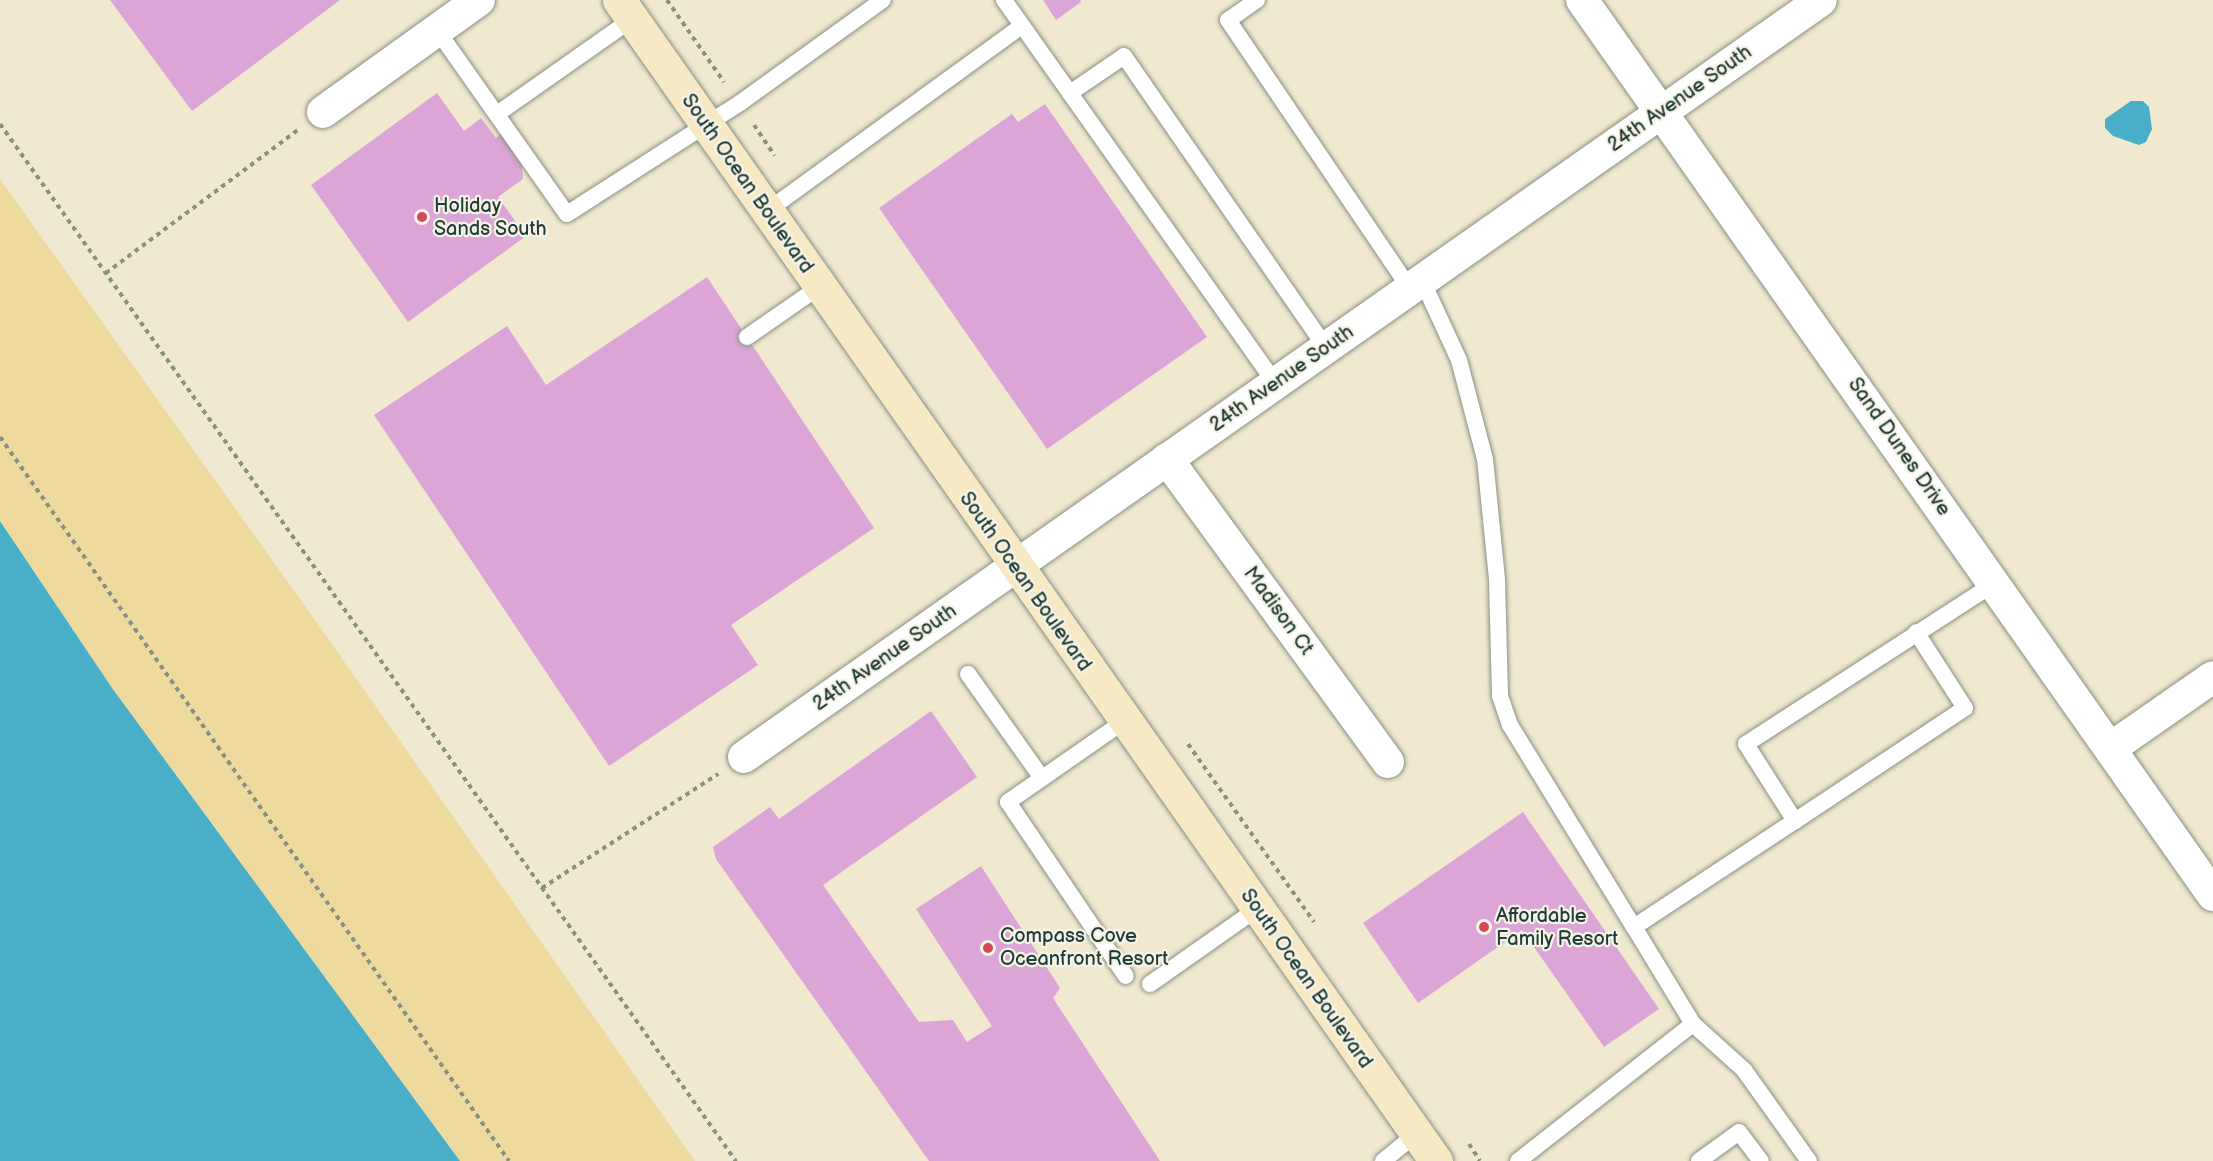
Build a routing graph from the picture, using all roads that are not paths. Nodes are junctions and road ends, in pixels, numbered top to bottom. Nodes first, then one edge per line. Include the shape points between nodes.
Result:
1 (479, 0) edge
2 (883, 0) edge
3 (1004, 0) edge
4 (1257, 0) edge
5 (1582, 0) edge
6 (1821, 0) edge
7 (625, 9) edge
8 (1022, 26) junction
9 (437, 30) junction
10 (1070, 93) junction
11 (323, 112) road end
12 (1662, 112) junction
13 (497, 114) junction
14 (706, 125) junction
15 (766, 211) junction
16 (1416, 284) junction
17 (819, 287) junction
18 (747, 337) dead end
19 (1326, 348) junction
20 (1276, 384) junction
21 (1167, 459) junction
22 (1015, 567) junction
23 (1995, 583) junction
24 (1916, 632) junction
25 (968, 674) dead end
26 (2213, 677) edge
27 (1123, 722) junction
28 (2111, 748) junction
29 (744, 757) road end
30 (1388, 762) dead end
31 (1042, 778) junction
32 (1796, 821) junction
33 (2213, 895) edge
34 (1258, 909) junction
35 (1634, 927) junction
36 (1126, 976) dead end
37 (1150, 984) dead end
38 (1693, 1024) junction
39 (1416, 1134) junction
40 (1383, 1161) edge
41 (1436, 1161) edge
42 (1518, 1161) edge
43 (1699, 1161) edge
44 (1761, 1161) edge
45 (1809, 1161) edge

1 - 9 street
2 - 14 lane
3 - 8 lane
4 - 16 lane via 1228,20
5 - 12 street, Sand Dunes Drive
6 - 12 street, 24th Avenue South
7 - 13 lane
7 - 14 main road, South Ocean Boulevard
8 - 10 lane
8 - 15 lane
9 - 11 street
9 - 13 lane
10 - 19 lane via 1124,56
10 - 20 lane
12 - 16 street, 24th Avenue South
12 - 23 street, Sand Dunes Drive
13 - 14 lane via 567,214
14 - 15 main road, South Ocean Boulevard
15 - 17 main road, South Ocean Boulevard
16 - 19 street, 24th Avenue South
16 - 35 lane via 1459,360 1485,459 1497,580 1500,696 1510,725
17 - 18 lane
17 - 22 main road, South Ocean Boulevard
19 - 20 street, 24th Avenue South
20 - 21 street, 24th Avenue South
21 - 22 street, 24th Avenue South
21 - 30 street, Madison Ct
22 - 27 main road, South Ocean Boulevard
22 - 29 street, 24th Avenue South
23 - 24 lane
23 - 28 street, Sand Dunes Drive
24 - 32 lane via 1965,708
24 - 32 lane via 1746,744
25 - 31 lane
26 - 28 street
27 - 31 lane
27 - 34 main road, South Ocean Boulevard
28 - 33 street, Sand Dunes Drive
31 - 36 lane via 1008,802
32 - 35 lane
34 - 37 lane
34 - 39 main road, South Ocean Boulevard
35 - 38 lane
38 - 42 lane
38 - 45 lane via 1744,1070
39 - 40 lane
39 - 41 main road, South Ocean Boulevard
43 - 44 lane via 1739,1132

